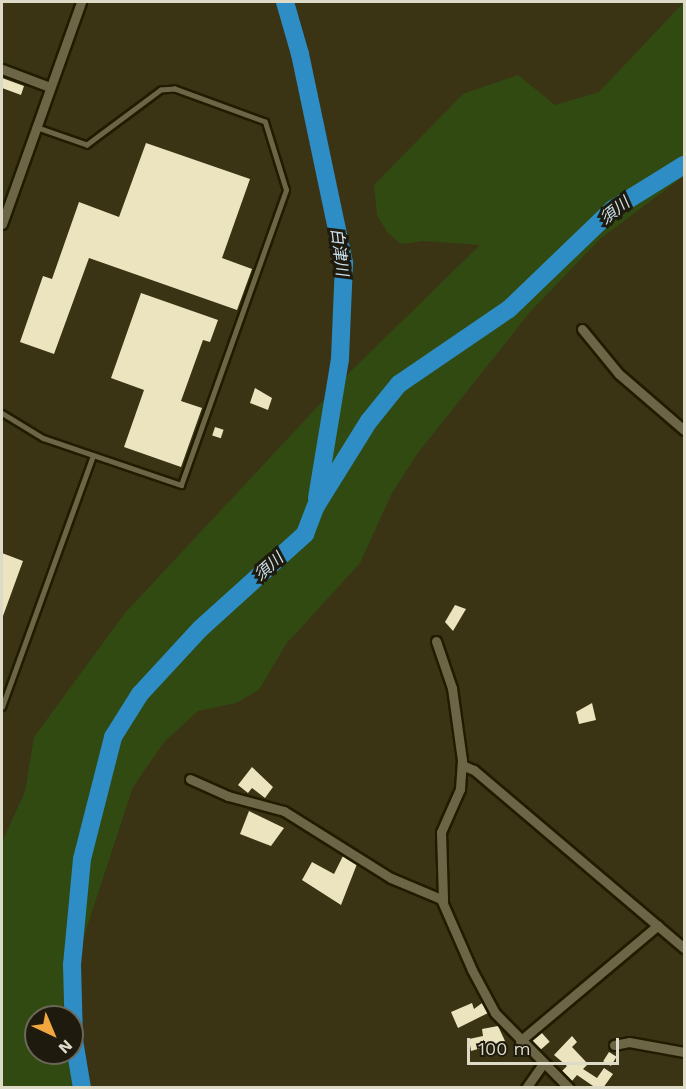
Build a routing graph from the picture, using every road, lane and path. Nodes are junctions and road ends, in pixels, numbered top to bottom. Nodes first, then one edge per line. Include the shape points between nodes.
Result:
1 (81, 2) edge
2 (2, 69) edge
3 (50, 87) junction
4 (36, 127) junction
5 (2, 224) edge
6 (582, 329) dead end
7 (2, 413) edge
8 (684, 430) edge
9 (93, 456) junction
10 (436, 641) dead end
11 (2, 707) edge
12 (462, 765) junction
13 (190, 778) dead end
14 (443, 901) junction
15 (658, 925) junction
16 (684, 948) edge
17 (520, 1041) junction
18 (614, 1044) dead end
19 (684, 1052) edge
20 (543, 1064) junction
21 (526, 1088) edge
22 (569, 1088) edge

1 - 3 street
2 - 3 street
3 - 4 street
4 - 5 street
4 - 9 lane via 87,145 161,90 175,89 265,122 286,190 183,482 174,485
6 - 8 street via 619,374
7 - 9 lane via 43,438
9 - 11 lane
10 - 12 street via 452,688
12 - 14 street via 460,789 441,832
12 - 15 street via 474,770
13 - 14 street via 228,796 284,811 392,878
14 - 17 street via 489,1002
15 - 16 street
15 - 17 street
17 - 20 street
18 - 19 street via 629,1042
20 - 21 street
20 - 22 street

